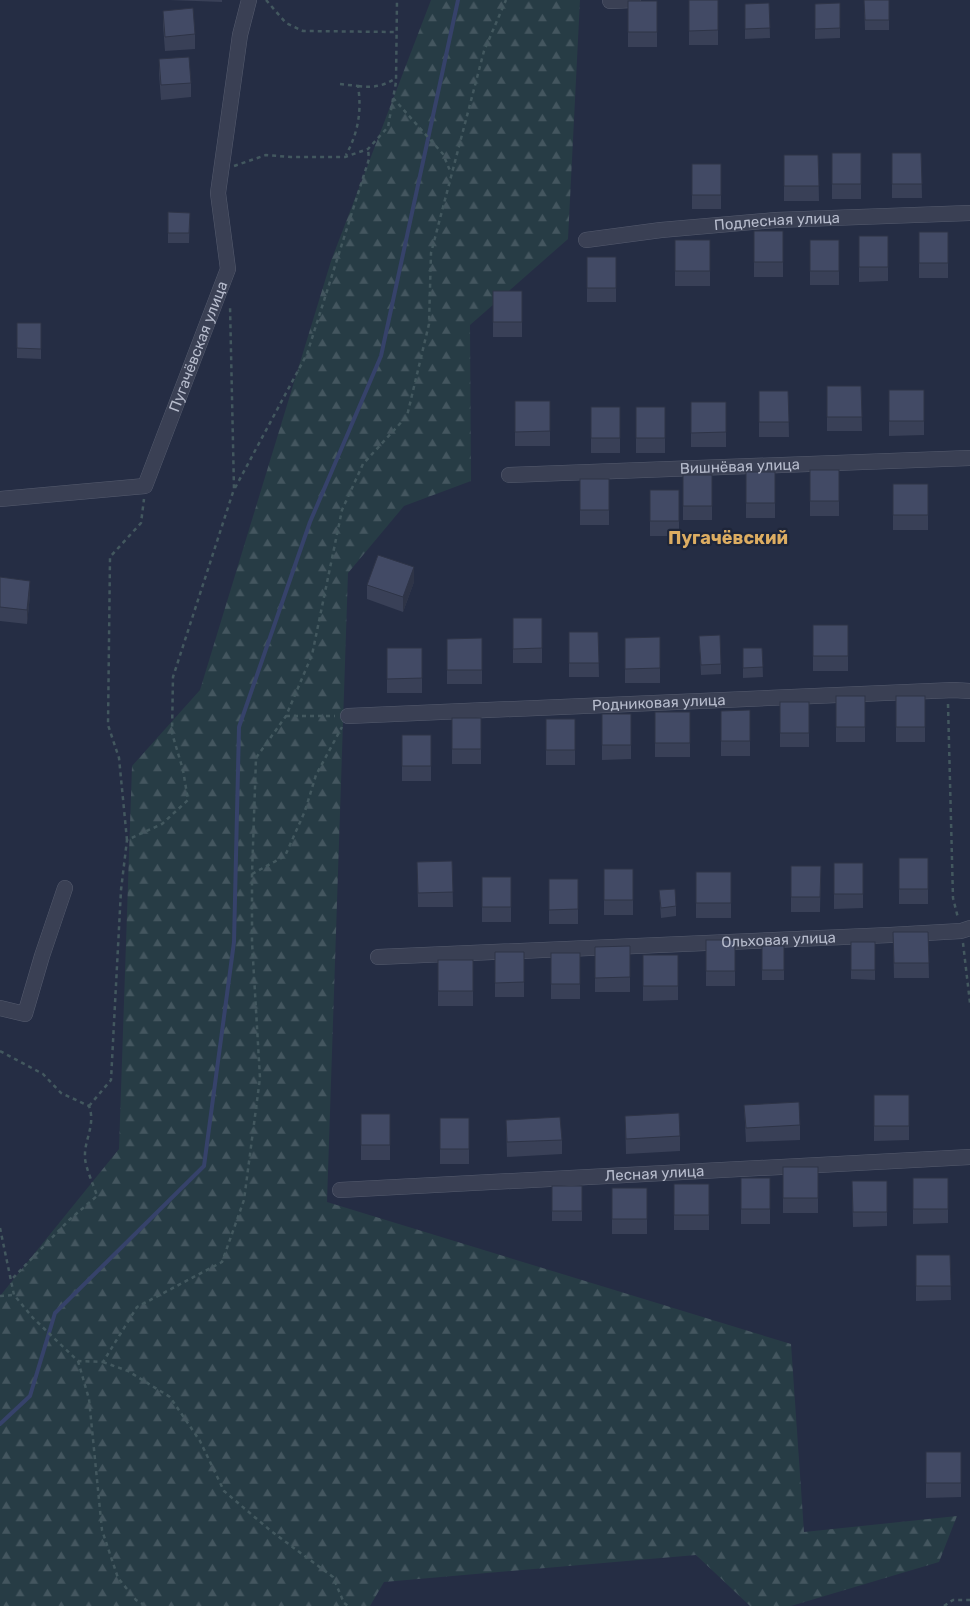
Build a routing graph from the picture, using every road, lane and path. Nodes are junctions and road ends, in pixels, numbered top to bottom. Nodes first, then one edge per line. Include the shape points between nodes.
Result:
1 (248, 0) edge
2 (266, 0) edge
3 (398, 0) edge
4 (506, 0) edge
5 (633, 0) edge
6 (610, 1) edge
7 (396, 32) junction
8 (396, 78) junction
9 (340, 84) dead end
10 (358, 86) junction
11 (393, 98) junction
12 (368, 149) junction
13 (345, 157) junction
14 (221, 171) junction
15 (451, 173) junction
16 (970, 212) edge
17 (586, 240) dead end
18 (229, 296) dead end
19 (970, 458) edge
20 (509, 475) dead end
21 (145, 486) junction
22 (234, 489) junction
23 (0, 499) edge
24 (954, 690) junction
25 (970, 691) edge
26 (286, 716) junction
27 (348, 716) junction
28 (127, 840) junction
29 (252, 874) junction
30 (65, 888) dead end
31 (966, 930) edge
32 (378, 957) dead end
33 (970, 1003) edge
34 (0, 1008) edge
35 (0, 1051) edge
36 (89, 1106) junction
37 (970, 1157) edge
38 (340, 1190) dead end
39 (0, 1228) edge
40 (11, 1280) junction
41 (14, 1295) junction
42 (0, 1296) edge
43 (78, 1361) junction
44 (103, 1362) junction
45 (953, 1600) junction
46 (970, 1600) edge
47 (345, 1605) edge
48 (146, 1606) edge
49 (944, 1606) edge
50 (951, 1606) edge

1 - 14 street, Пугачёвская улица
2 - 7 path via 286,22 303,31
3 - 7 path
4 - 15 path via 484,51
5 - 6 street
7 - 8 path
8 - 10 path via 380,86
8 - 11 path
9 - 10 path
10 - 13 path via 358,125
11 - 12 path via 388,127
11 - 15 path via 443,154
12 - 13 path
12 - 22 path via 370,159 307,354
13 - 14 path via 266,155
14 - 21 street, Пугачёвская улица via 218,193 228,269
15 - 26 path via 432,253 429,324 407,416 363,464 342,510 312,654
16 - 17 street, Подлесная улица via 776,220
18 - 22 path
19 - 20 street, Вишнёвая улица
21 - 23 street
21 - 28 path via 141,523 110,557 108,725 119,758
22 - 28 path via 173,677 172,733 188,800 162,824
24 - 25 street, Родниковая улица
24 - 27 street, Родниковая улица
24 - 31 path via 947,707 953,898
26 - 27 path
26 - 29 path via 256,758
27 - 29 path via 316,775 305,811 285,856
28 - 36 path via 111,1080
29 - 44 path via 253,975 260,1078 244,1200 222,1262 137,1307
30 - 34 street via 25,1014
31 - 32 street, Ольховая улица
31 - 33 path
35 - 36 path via 43,1074 61,1093
36 - 40 path via 92,1113 84,1158 97,1196
37 - 38 street, Лесная улица
39 - 40 path
40 - 41 path
41 - 42 path
41 - 43 path
43 - 44 path
43 - 48 path via 89,1400 102,1530 118,1578 136,1600
44 - 47 path via 128,1371 170,1398 200,1441 224,1491 333,1577
45 - 46 path
45 - 49 path
45 - 50 path

